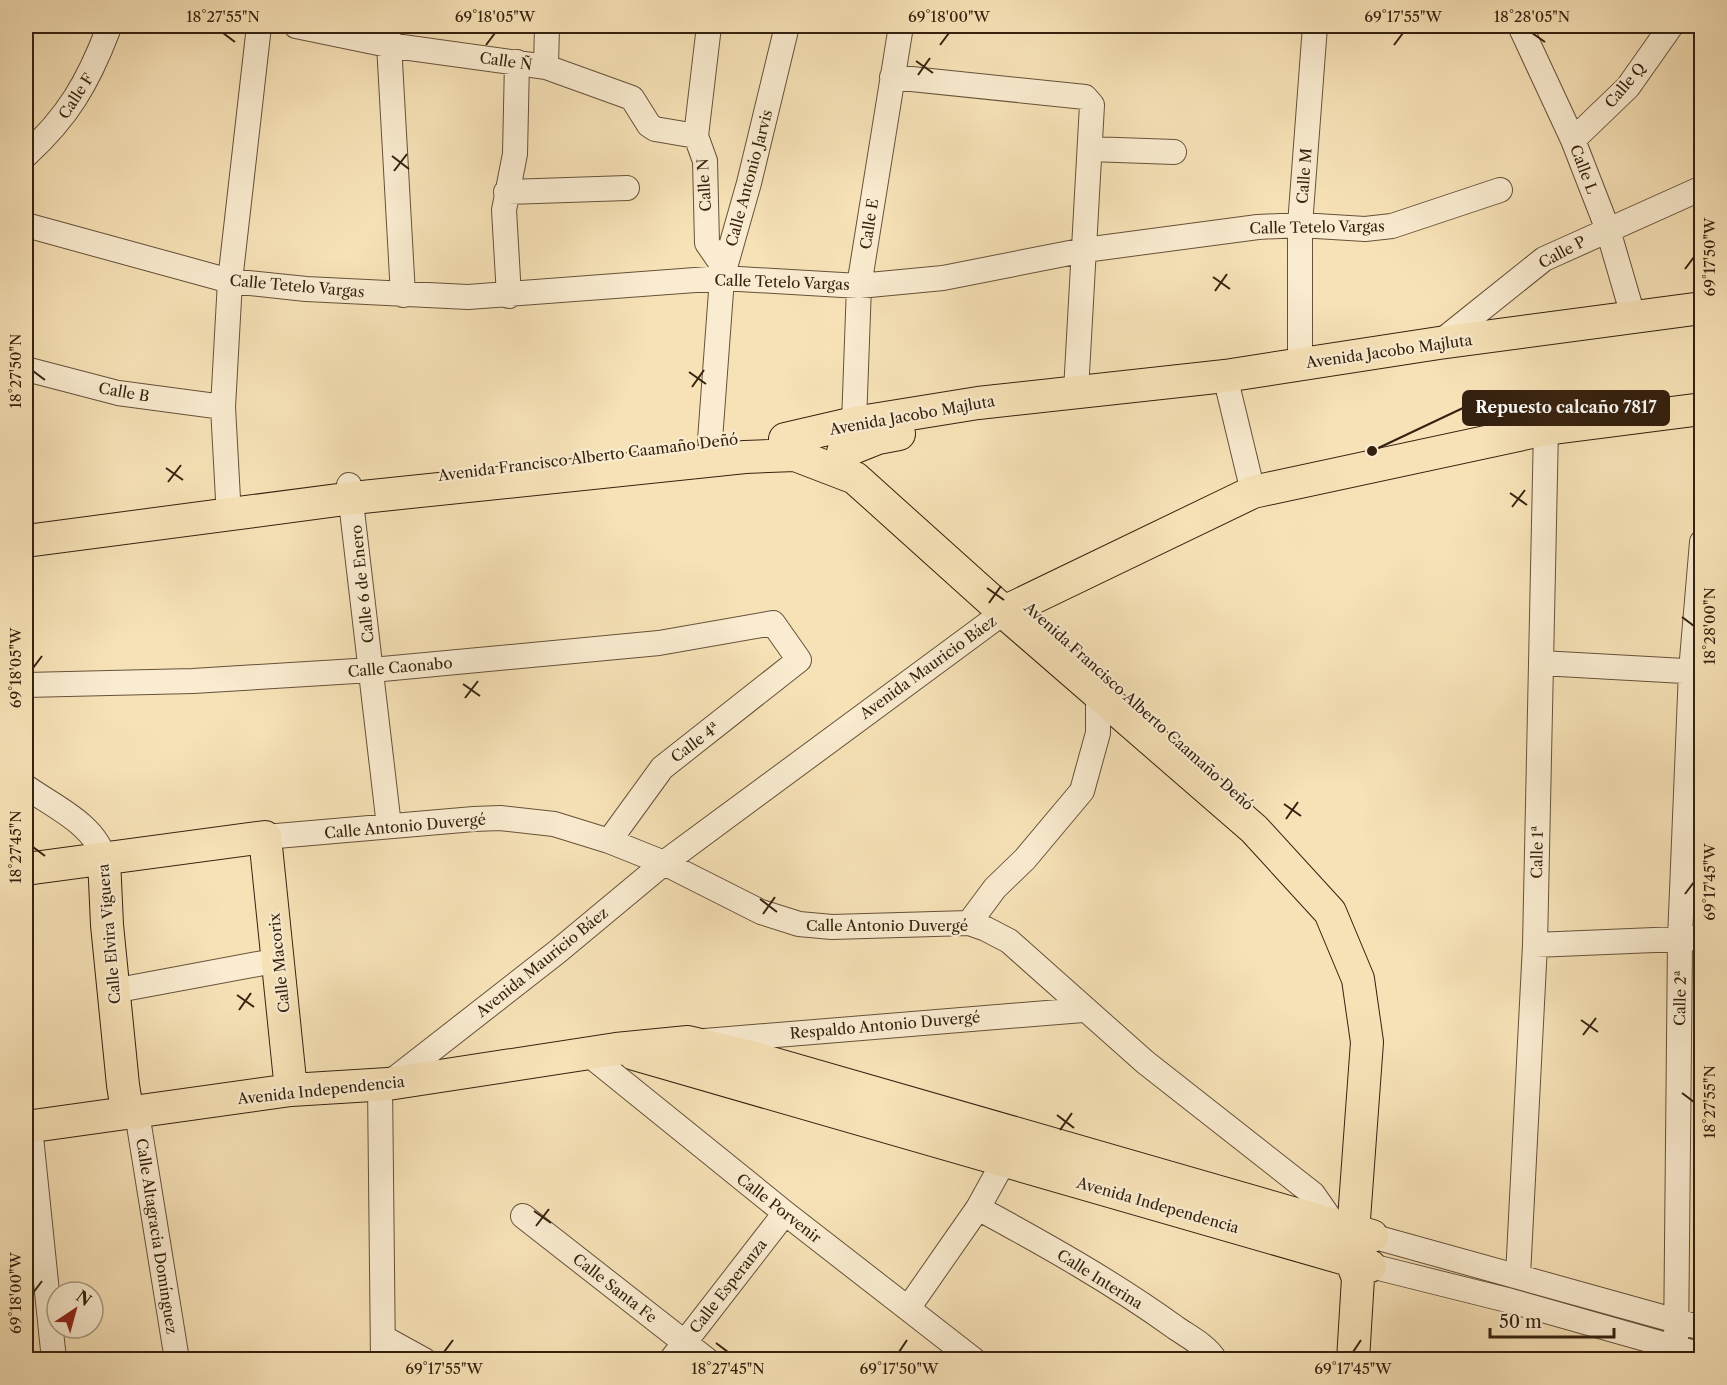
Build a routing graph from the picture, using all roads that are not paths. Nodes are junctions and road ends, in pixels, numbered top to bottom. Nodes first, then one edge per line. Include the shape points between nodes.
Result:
1 (259, 26) edge
2 (296, 26) edge
3 (547, 26) edge
4 (709, 26) edge
5 (787, 26) edge
6 (901, 26) edge
7 (1315, 26) edge
8 (1520, 26) edge
9 (1671, 26) edge
10 (113, 27) edge
11 (388, 35) edge
12 (517, 62) junction
13 (546, 67) junction
14 (892, 77) junction
15 (696, 136) junction
16 (1573, 140) junction
17 (1090, 149) junction
18 (1174, 152) dead end
19 (26, 155) edge
20 (627, 188) dead end
21 (1701, 189) edge
22 (1500, 190) dead end
23 (506, 192) junction
24 (26, 225) edge
25 (1300, 225) junction
26 (1608, 230) junction
27 (1085, 250) junction
28 (723, 273) junction
29 (230, 282) junction
30 (859, 286) junction
31 (403, 295) junction
32 (508, 296) junction
33 (1701, 308) edge
34 (1634, 319) junction
35 (1439, 343) junction
36 (1300, 364) junction
37 (26, 369) edge
38 (1224, 376) junction
39 (1076, 391) junction
40 (223, 407) junction
41 (1701, 409) edge
42 (854, 423) junction
43 (1546, 429) junction
44 (785, 439) junction
45 (710, 440) junction
46 (843, 452) junction
47 (351, 492) junction
48 (1253, 492) junction
49 (228, 499) junction
50 (26, 523) edge
51 (26, 541) edge
52 (1701, 542) edge
53 (1014, 607) junction
54 (799, 659) joint
55 (1541, 663) junction
56 (372, 670) junction
57 (1696, 672) edge
58 (26, 685) edge
59 (1098, 694) junction
60 (26, 787) edge
61 (389, 826) junction
62 (265, 837) junction
63 (609, 841) junction
64 (104, 859) junction
65 (664, 863) junction
66 (26, 869) edge
67 (969, 923) junction
68 (1691, 938) edge
69 (1535, 945) junction
70 (279, 960) junction
71 (113, 991) junction
72 (1083, 1010) junction
73 (688, 1042) junction
74 (601, 1051) junction
75 (384, 1084) junction
76 (291, 1090) junction
77 (137, 1113) junction
78 (28, 1127) edge
79 (1004, 1161) junction
80 (978, 1208) junction
81 (785, 1213) junction
82 (523, 1216) dead end
83 (1357, 1250) junction
84 (1518, 1276) junction
85 (909, 1307) junction
86 (1678, 1322) junction
87 (1701, 1328) edge
88 (1676, 1347) junction
89 (383, 1349) edge
90 (678, 1351) edge
91 (1701, 1355) edge
92 (54, 1359) edge
93 (177, 1359) edge
94 (424, 1359) edge
95 (707, 1359) edge
96 (974, 1359) edge
97 (1215, 1359) edge
98 (1353, 1359) edge

1 - 29 street
2 - 11 street, Calle Ñ
3 - 13 street
4 - 15 street, Calle N
5 - 28 street, Calle Antonio Jarvis
6 - 14 street, Calle E
7 - 25 street, Calle M
8 - 16 street, Calle L
9 - 16 street, Calle Q via 1628,87
10 - 19 street, Calle F via 75,102
11 - 12 street, Calle Ñ
11 - 31 street
12 - 13 street, Calle Ñ
12 - 23 street via 515,153
13 - 15 street, Calle Ñ via 632,98 655,129
14 - 17 street via 1085,97 1092,105
14 - 30 street, Calle E
15 - 28 street, Calle N via 705,161 707,243
16 - 26 street, Calle L
17 - 18 street
17 - 27 street
20 - 23 street
21 - 26 street, Calle P
22 - 25 street, Calle Tetelo Vargas via 1392,226 1365,229
23 - 32 street
24 - 29 street, Calle Tetelo Vargas
25 - 27 street, Calle Tetelo Vargas
25 - 36 street, Calle M
26 - 34 street, Calle L
26 - 35 street, Calle P via 1544,259
27 - 30 street, Calle Tetelo Vargas via 944,278
27 - 39 street
28 - 30 street, Calle Tetelo Vargas
28 - 32 street, Calle Tetelo Vargas
28 - 45 street, Calle Antonio Jarvis
29 - 31 street, Calle Tetelo Vargas
29 - 40 street
30 - 42 street, Calle E
31 - 32 street, Calle Tetelo Vargas
33 - 34 main road, Avenida Jacobo Majluta
34 - 35 main road, Avenida Jacobo Majluta
35 - 36 main road, Avenida Jacobo Majluta
36 - 38 main road, Avenida Jacobo Majluta
37 - 40 street, Calle B via 118,393
38 - 39 main road, Avenida Jacobo Majluta
38 - 48 street
39 - 42 main road, Avenida Jacobo Majluta
39 - 46 main road, Avenida Jacobo Majluta via 986,416 878,438
40 - 49 street
41 - 43 main road, Avenida Mauricio Báez
42 - 44 main road, Avenida Jacobo Majluta
43 - 48 main road, Avenida Mauricio Báez
43 - 55 street, Calle 1ª
44 - 45 main road, Avenida Francisco Alberto Caamaño Deñó
44 - 46 main road, Avenida Francisco Alberto Caamaño Deñó via 816,442
45 - 47 main road, Avenida Francisco Alberto Caamaño Deñó
46 - 53 main road, Avenida Francisco Alberto Caamaño Deñó
47 - 49 main road, Avenida Francisco Alberto Caamaño Deñó
47 - 51 main road, Avenida Francisco Alberto Caamaño Deñó
47 - 53 main road, Avenida Francisco Alberto Caamaño Deñó via 795,455 855,477
47 - 56 street, Calle 6 de Enero
48 - 53 main road, Avenida Mauricio Báez
49 - 50 main road, Avenida Francisco Alberto Caamaño Deñó
52 - 57 street, Calle 2ª
53 - 59 main road, Avenida Francisco Alberto Caamaño Deñó
53 - 65 street, Avenida Mauricio Báez
53 - 83 main road, Avenida Francisco Alberto Caamaño Deñó via 1255,809 1356,920 1372,957 1384,1007
54 - 56 street, Calle Caonabo via 772,622 659,644
54 - 63 street, Calle 4ª via 662,768
55 - 57 street
55 - 69 street, Calle 1ª
56 - 58 street, Calle Caonabo via 193,681
56 - 61 street, Calle 6 de Enero
57 - 68 street, Calle 2ª
59 - 67 street via 1098,733 1082,790
59 - 83 main road, Avenida Francisco Alberto Caamaño Deñó via 1254,830 1330,912 1358,979 1367,1042
60 - 64 street, Calle Elvira Viguera via 92,834
61 - 62 street, Calle Antonio Duvergé
61 - 63 street, Calle Antonio Duvergé via 500,818 554,824
62 - 64 main road, Calle Antonio Duvergé
62 - 70 main road, Calle Macorix
63 - 65 street, Calle Antonio Duvergé
64 - 66 main road, Calle Antonio Duvergé
64 - 71 main road, Calle Elvira Viguera
65 - 67 street, Calle Antonio Duvergé via 761,912 799,924 831,927
65 - 75 street, Avenida Mauricio Báez
67 - 72 street, Calle Antonio Duvergé via 1009,941
68 - 69 street
68 - 86 street, Calle 2ª
69 - 84 street, Calle 1ª
70 - 71 street
70 - 76 main road, Calle Macorix
71 - 77 main road, Calle Elvira Viguera via 126,1102
72 - 73 street, Respaldo Antonio Duvergé
72 - 83 street, Calle Antonio Duvergé via 1231,1132 1314,1194
73 - 74 main road, Avenida Independencia
73 - 83 main road, Avenida Independencia via 747,1056
74 - 75 main road, Avenida Independencia
74 - 79 main road, Avenida Independencia
74 - 81 street, Calle Porvenir
75 - 76 main road, Avenida Independencia
75 - 89 street
76 - 77 main road, Avenida Independencia
77 - 78 main road, Avenida Independencia
77 - 93 street, Calle Altagracia Domínguez
78 - 92 street
79 - 80 street
79 - 83 main road, Avenida Independencia
80 - 85 street
80 - 97 street, Calle Interina via 1161,1317
81 - 85 street, Calle Porvenir
81 - 90 street, Calle Esperanza
82 - 90 street, Calle Santa Fe
83 - 84 street, Avenida Independencia
83 - 88 street, Avenida Independencia
83 - 98 main road, Avenida Francisco Alberto Caamaño Deñó
84 - 86 street, Avenida Independencia
85 - 96 street, Calle Porvenir
86 - 87 street, Avenida Independencia
86 - 88 street, Calle 2ª
88 - 91 street, Avenida Independencia
89 - 94 street
90 - 95 street, Calle Santa Fe

